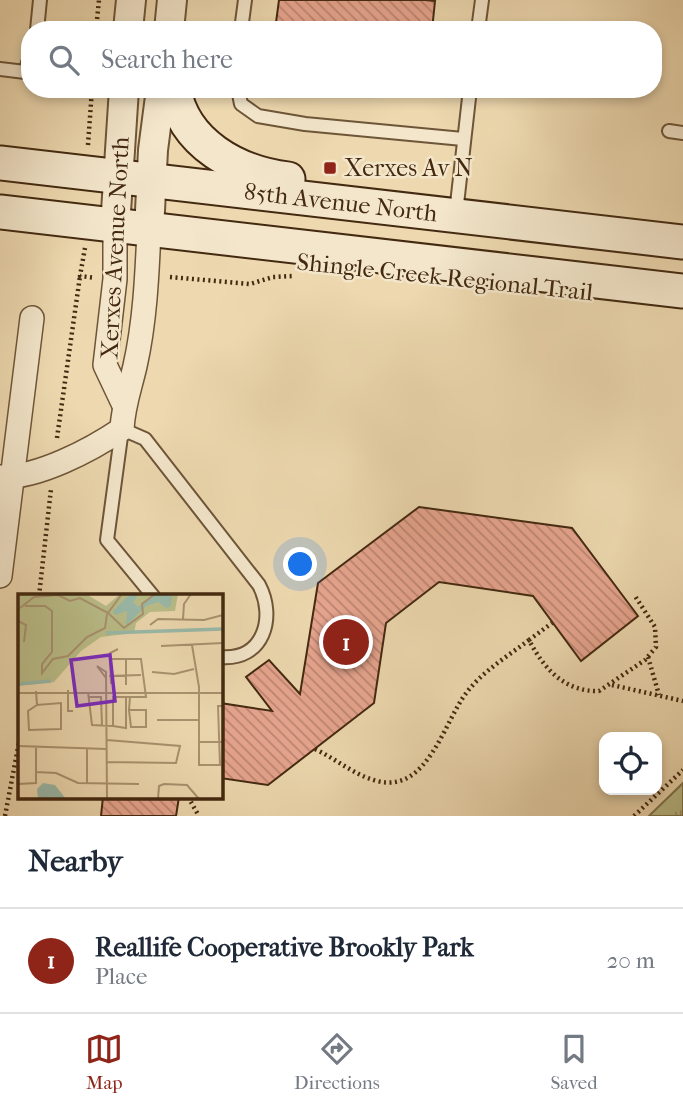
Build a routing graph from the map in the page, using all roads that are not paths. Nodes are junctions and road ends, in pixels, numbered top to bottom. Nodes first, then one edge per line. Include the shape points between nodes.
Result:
1 (40, 0) edge
2 (131, 0) edge
3 (172, 0) edge
4 (245, 0) edge
5 (482, 0) edge
6 (38, 21) edge
7 (129, 21) edge
8 (170, 21) edge
9 (243, 21) edge
10 (479, 21) edge
11 (0, 69) edge
12 (21, 72) edge
13 (123, 98) edge
14 (160, 98) edge
15 (177, 98) edge
16 (240, 98) edge
17 (469, 98) edge
18 (463, 139) junction
19 (0, 163) edge
20 (118, 179) junction
21 (150, 183) junction
22 (0, 212) edge
23 (456, 217) junction
24 (115, 227) junction
25 (149, 231) junction
26 (683, 243) edge
27 (683, 291) edge
28 (32, 318) dead end
29 (123, 403) junction
30 (121, 429) junction
31 (6, 477) edge
32 (0, 576) edge
33 (151, 594) edge
34 (222, 657) edge

1 - 6 lane
2 - 7 street
3 - 8 street
4 - 9 lane
5 - 10 lane
11 - 12 lane
13 - 20 street, Xerxes Avenue North
14 - 21 street, Xerxes Avenue North
15 - 23 main road via 197,135 241,169 264,176 388,189
16 - 18 lane via 258,116
17 - 18 lane
18 - 23 lane
19 - 20 main road, 85th Avenue North
20 - 21 main road, 85th Avenue North
20 - 24 street, Xerxes Avenue North
21 - 23 main road, 85th Avenue North
21 - 25 street, Xerxes Avenue North
22 - 24 main road, 85th Avenue North
23 - 26 main road, 85th Avenue North
24 - 25 main road, 85th Avenue North
24 - 29 street, Xerxes Avenue North via 115,278 105,365
25 - 27 main road, 85th Avenue North
25 - 29 street, Xerxes Avenue North via 135,365
28 - 31 street
29 - 30 street, Xerxes Avenue North
30 - 31 street via 74,456
30 - 33 lane via 107,540
30 - 34 lane via 145,439 267,600 266,629 256,645 231,658
31 - 32 street

